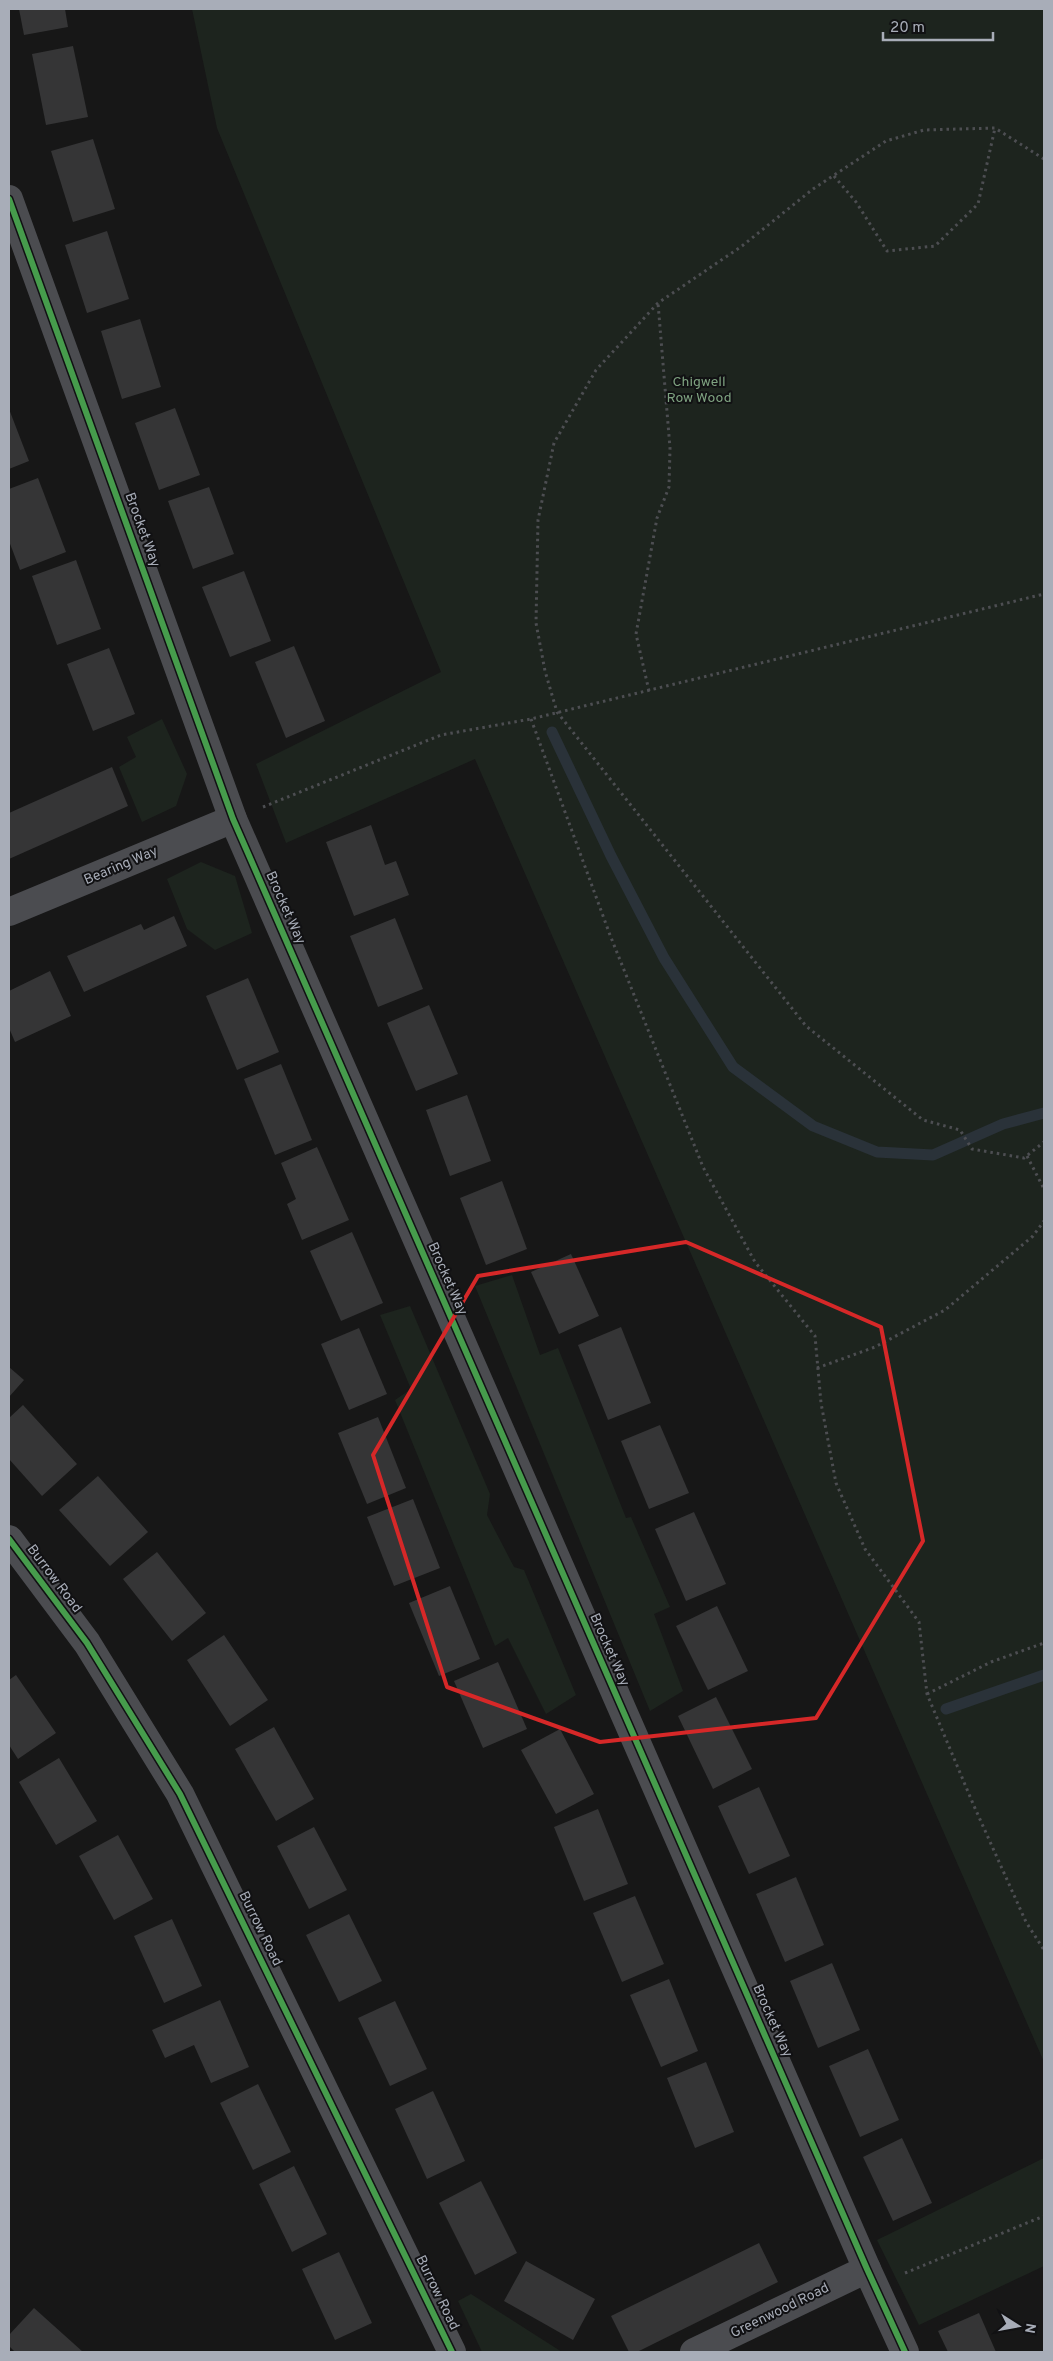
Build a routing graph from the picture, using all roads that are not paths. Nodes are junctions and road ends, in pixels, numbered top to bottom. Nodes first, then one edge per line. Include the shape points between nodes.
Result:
1 (9, 199) edge
2 (233, 819) junction
3 (9, 912) edge
4 (9, 1539) edge
5 (870, 2277) junction
6 (452, 2352) edge
7 (694, 2352) edge
8 (905, 2352) edge

1 - 2 street, Brocket Way
2 - 3 street, Bearing Way
2 - 5 street, Brocket Way
4 - 6 street, Burrow Road via 87,1643 180,1794
5 - 7 street, Greenwood Road
5 - 8 street, Brocket Way

